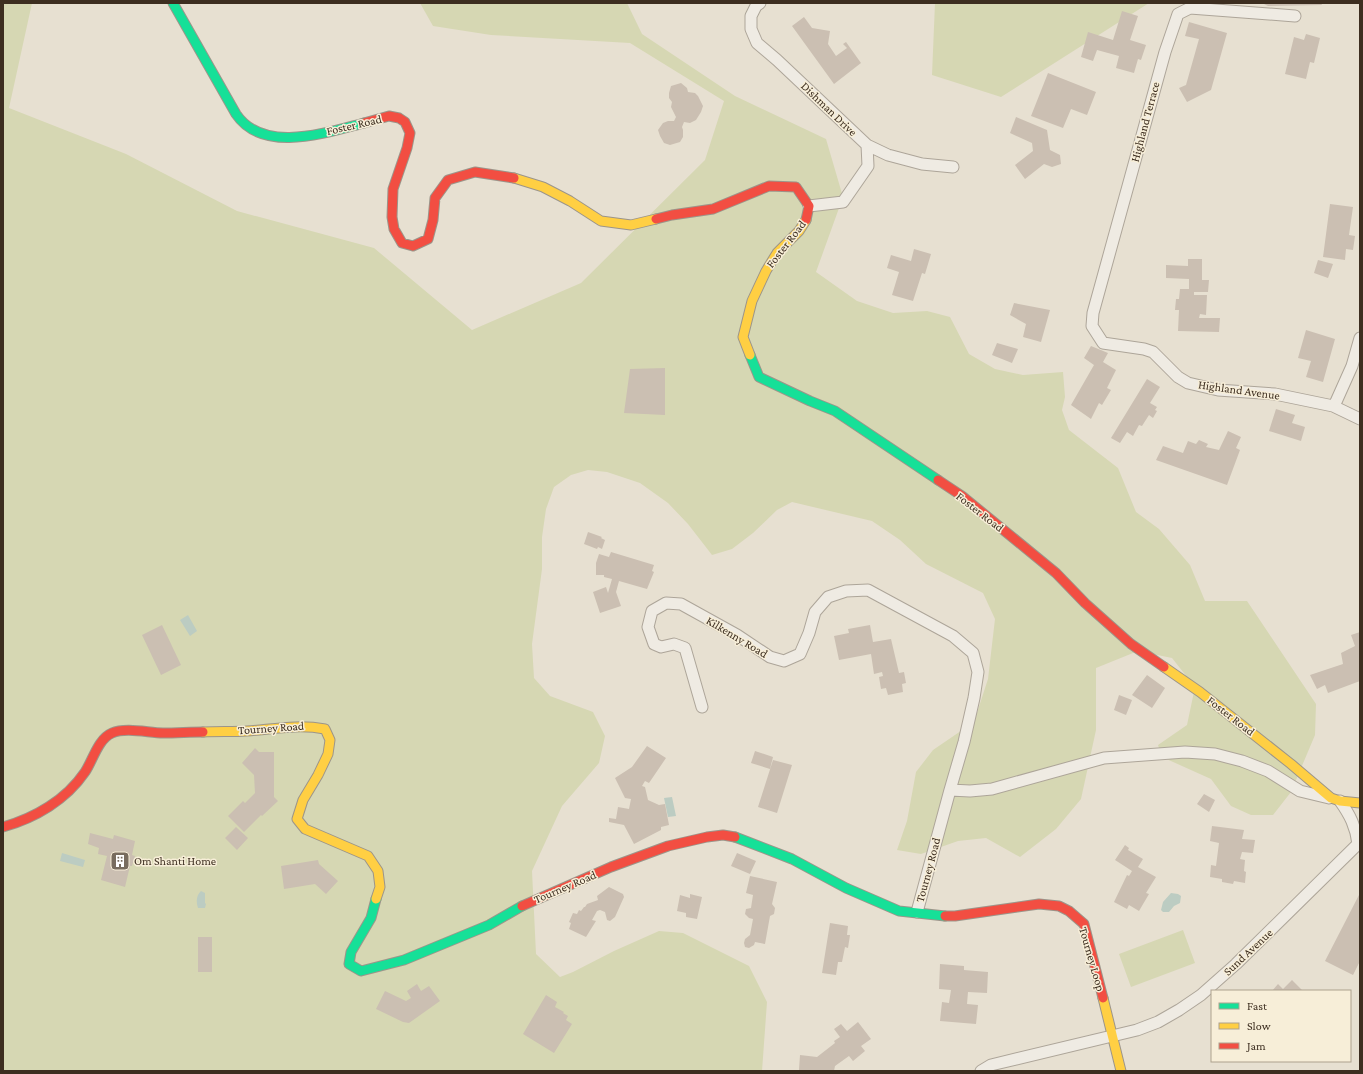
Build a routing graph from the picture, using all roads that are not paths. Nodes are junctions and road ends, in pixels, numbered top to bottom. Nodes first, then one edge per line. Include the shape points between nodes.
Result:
1 (173, 3) edge
2 (760, 3) edge
3 (1295, 16) dead end
4 (867, 145) junction
5 (953, 167) dead end
6 (809, 206) junction
7 (1360, 338) edge
8 (1103, 344) joint
9 (1333, 406) junction
10 (1360, 419) edge
11 (702, 707) dead end
12 (950, 790) junction
13 (1336, 800) junction
14 (1360, 803) edge
15 (3, 827) edge
16 (1359, 843) edge
17 (917, 912) junction
18 (1113, 1036) junction
19 (981, 1071) edge
20 (1121, 1071) edge

1 - 6 street, Foster Road via 235,112 249,128 276,137 316,134 389,116 405,122 410,133 393,189 392,217 394,229 402,243 413,246 428,239 434,220 435,198 448,180 475,172 517,179 543,187 601,221 630,225 713,209 769,186 796,187
2 - 4 street, Dishman Drive via 751,16 751,29 757,43
3 - 8 street, Highland Terrace via 1190,8 1178,14 1165,52 1093,313 1092,326
4 - 5 street, Dishman Drive via 888,155 922,164
4 - 6 street via 868,166 843,202
6 - 13 street, Foster Road via 807,218 799,231 777,253 752,301 743,337 759,377 835,411 962,496 1056,573 1131,644 1206,697
7 - 9 street via 1352,366
8 - 9 street, Highland Avenue via 1153,352 1178,377 1188,383 1218,390 1275,394
9 - 10 street, Highland Avenue
11 - 12 street, Kilkenny Road via 685,648 674,644 661,647 654,644 648,627 652,611 666,603 681,604 737,635 770,657 784,660 800,654 815,612 828,597 846,591 868,590 953,636 973,653 978,672 974,698
12 - 13 street via 992,789 1104,758 1185,752 1215,754 1242,761 1268,771 1300,791
12 - 17 street, Tourney Road
13 - 14 street
13 - 16 street, Sund Avenue via 1355,825
15 - 17 street, Tourney Road via 31,818 76,784 86,771 91,757 109,733 246,731 312,725 325,729 330,740 328,754 303,800 297,819 306,830 368,856 378,871 380,887 371,918 351,952 349,964 361,971 404,960 489,925 528,903 611,867 668,846 724,835 740,838 786,856 846,888 899,910
16 - 18 street, Sund Avenue via 1236,964 1201,994 1158,1022
17 - 18 street, Tourney Loop via 955,916 1039,904 1065,907 1084,924
18 - 19 street, Sund Avenue via 991,1065
18 - 20 street, Tourney Loop

